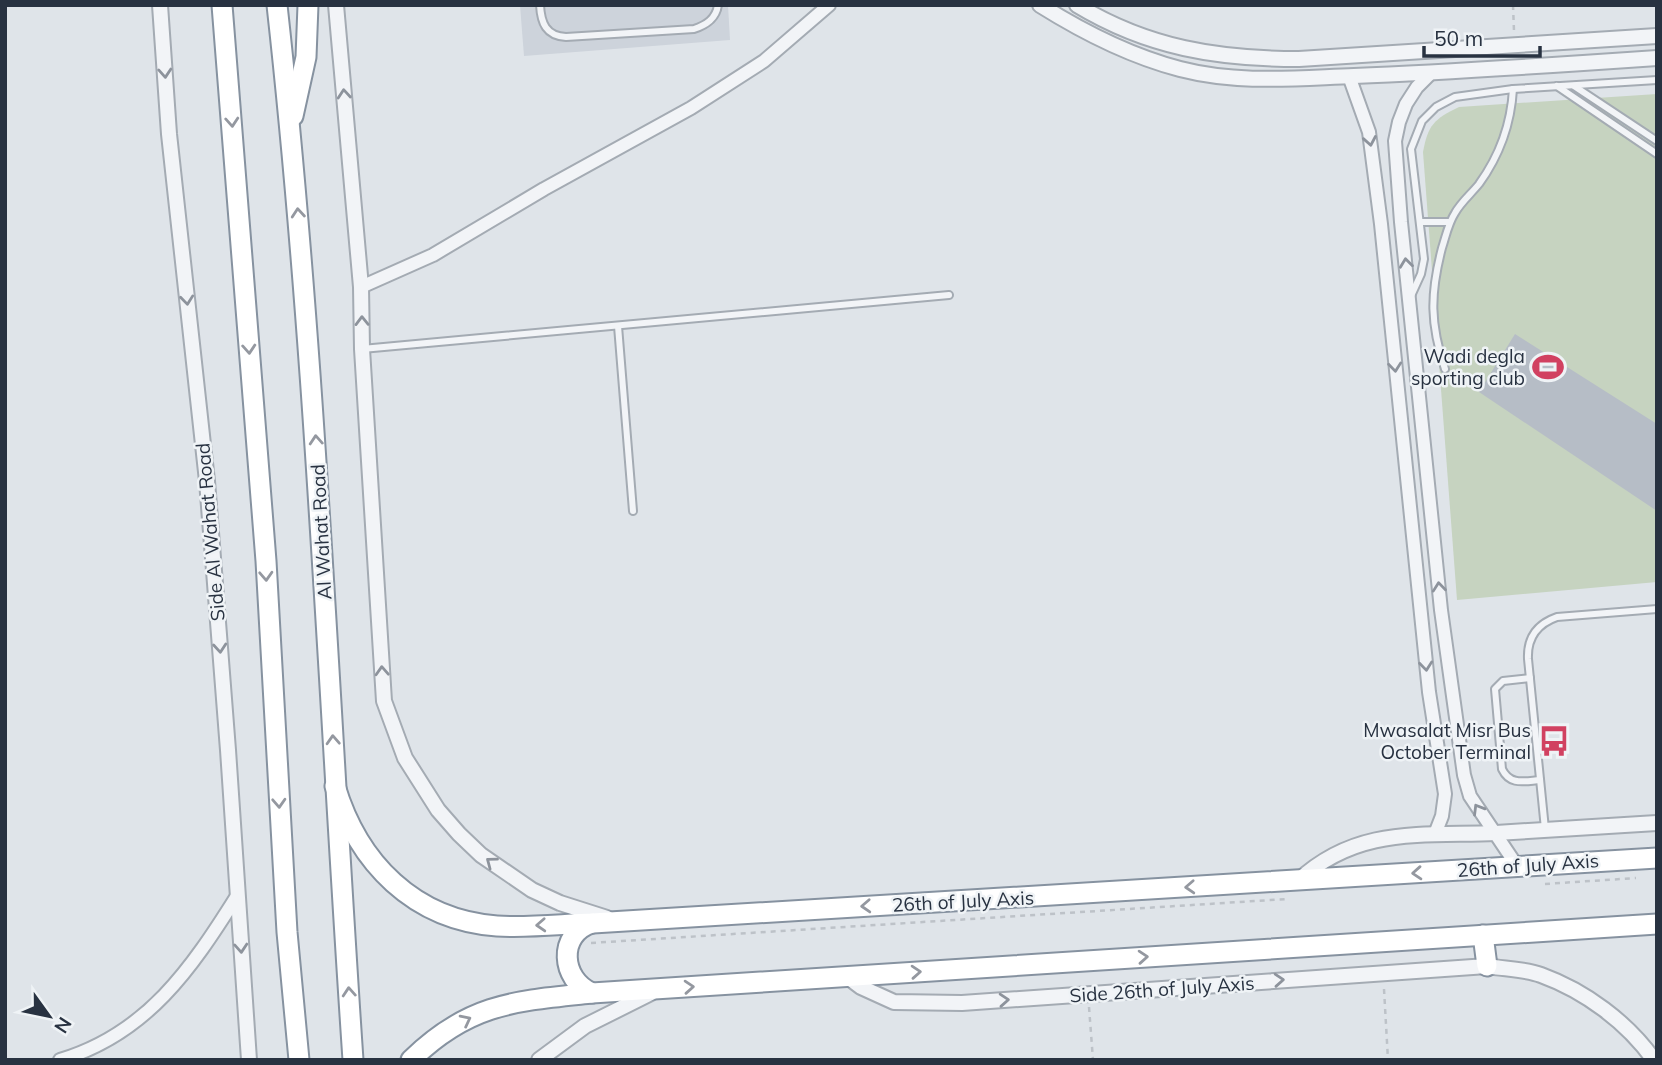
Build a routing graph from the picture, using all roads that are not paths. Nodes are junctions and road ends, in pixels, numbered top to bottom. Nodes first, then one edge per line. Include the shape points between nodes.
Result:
1 (160, 5) edge
2 (222, 5) edge
3 (277, 5) edge
4 (309, 5) edge
5 (336, 5) edge
6 (540, 5) edge
7 (718, 5) edge
8 (829, 5) edge
9 (1040, 5) edge
10 (1077, 5) edge
11 (1657, 36) edge
12 (1457, 48) junction
13 (1348, 55) junction
14 (1657, 58) edge
15 (1459, 71) junction
16 (1431, 73) junction
17 (1349, 76) junction
18 (1657, 80) edge
19 (1557, 86) junction
20 (1574, 86) junction
21 (1513, 89) junction
22 (1612, 112) junction
23 (1606, 120) junction
24 (290, 123) junction
25 (1657, 141) edge
26 (1657, 154) edge
27 (1401, 222) junction
28 (1421, 222) junction
29 (1450, 222) junction
30 (1381, 224) junction
31 (361, 287) junction
32 (949, 295) dead end
33 (1410, 298) junction
34 (618, 326) junction
35 (362, 349) junction
36 (1445, 369) dead end
37 (633, 510) dead end
38 (1657, 609) edge
39 (1530, 678) junction
40 (1429, 692) junction
41 (1453, 692) junction
42 (1540, 780) junction
43 (335, 786) junction
44 (1657, 823) edge
45 (1545, 830) junction
46 (1493, 833) junction
47 (1435, 834) junction
48 (1657, 858) edge
49 (1517, 866) junction
50 (1296, 890) junction
51 (237, 896) junction
52 (618, 921) junction
53 (593, 923) junction
54 (1657, 924) edge
55 (1483, 935) junction
56 (1487, 966) junction
57 (845, 975) junction
58 (662, 989) junction
59 (592, 993) junction
60 (95, 1053) edge
61 (60, 1060) edge
62 (249, 1060) edge
63 (299, 1060) edge
64 (353, 1060) edge
65 (411, 1060) edge
66 (538, 1060) edge
67 (1654, 1060) edge

1 -> 51 street, Side Al Wahat Road via 169,134 207,481
2 -> 63 highway via 266,561 286,932
3 - 24 highway, Al Wahat Road
4 - 24 highway via 306,57
31 -> 5 street
6 - 7 lane via 546,29 566,37 694,29 712,19
8 - 31 street via 764,61 691,108 433,255
9 - 17 street via 1107,42 1181,69 1259,80
10 - 13 street via 1125,30 1185,50 1260,58
11 - 12 street
12 - 13 street
12 - 15 street
13 - 17 street
14 - 15 street
15 - 16 street
16 - 17 street
16 - 27 street via 1411,95 1395,141
17 -> 30 street via 1369,132
18 - 20 lane
19 - 20 lane
19 - 21 lane
19 - 23 lane
20 - 22 lane
21 - 28 lane via 1455,97 1422,121 1411,149
21 - 29 lane via 1511,116 1500,149
22 - 23 lane
22 - 25 lane
23 - 26 lane
43 -> 24 highway, Al Wahat Road via 317,454
27 - 30 street
33 -> 27 street
28 - 29 lane
28 - 33 lane via 1424,258
29 - 36 lane via 1432,291 1434,327
30 -> 40 street
35 -> 31 street
32 - 34 lane
41 -> 33 street
34 - 35 lane
34 - 37 lane
52 -> 35 street via 550,899 481,855 438,810 405,758 384,701
38 - 39 lane via 1549,620 1536,629 1529,643
39 - 42 lane
39 - 42 lane via 1503,681 1495,689 1502,769 1514,781
40 - 41 street
40 - 47 street via 1445,794
46 -> 41 street via 1470,796 1464,775
42 - 45 lane
53 -> 43 highway, 26th of July Axis via 497,926 431,908 393,883 369,858 351,829
64 -> 43 highway, Al Wahat Road
44 - 45 street
45 - 46 street
46 - 47 street
46 - 49 street
47 - 50 street via 1358,845 1325,859
48 - 49 highway, 26th of July Axis
49 -> 50 highway, 26th of July Axis
50 -> 52 highway, 26th of July Axis
51 - 60 street via 173,989
51 -> 62 street, Side Al Wahat Road
52 - 53 highway, 26th of July Axis
53 - 59 highway via 578,930 567,954 573,979
54 - 55 highway
55 - 56 highway
57 -> 55 highway
57 -> 56 street, Side 26th of July Axis via 894,1002 962,1003
56 - 67 street, Side 26th of July Axis via 1539,974 1571,989 1628,1030
58 -> 57 highway
58 - 59 highway
58 - 66 street via 585,1026
65 -> 59 highway via 443,1032 488,1009
60 - 61 street

